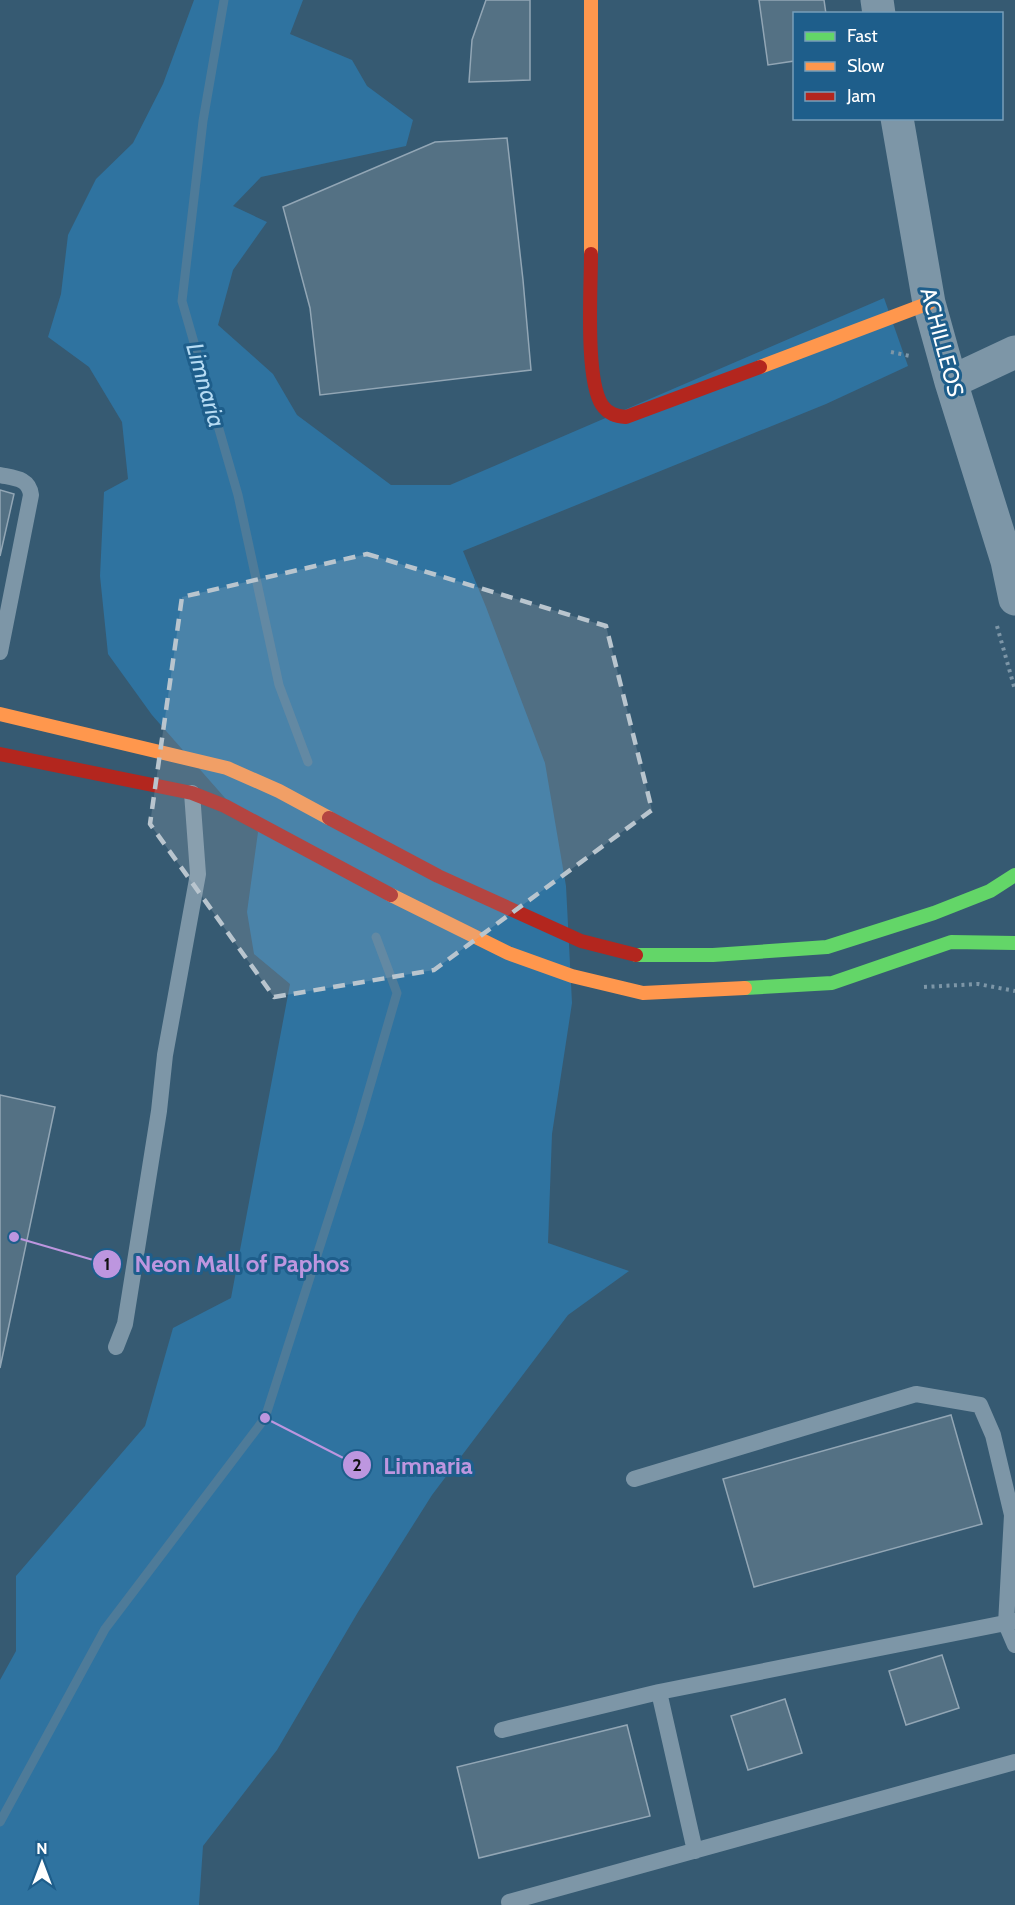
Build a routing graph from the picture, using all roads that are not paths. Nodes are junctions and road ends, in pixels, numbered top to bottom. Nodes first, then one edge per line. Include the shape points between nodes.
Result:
1 (591, 0) edge
2 (897, 120) edge
3 (929, 303) junction
4 (1015, 352) edge
5 (951, 382) junction
6 (0, 475) edge
7 (1011, 569) edge
8 (1015, 599) edge
9 (0, 652) edge
10 (0, 714) edge
11 (0, 754) edge
12 (192, 793) junction
13 (1015, 874) edge
14 (1015, 943) edge
15 (116, 1347) dead end
16 (634, 1479) dead end
17 (1011, 1623) edge
18 (1015, 1645) edge
19 (659, 1692) junction
20 (502, 1730) dead end
21 (1015, 1762) edge
22 (695, 1851) junction
23 (509, 1902) dead end

1 - 3 street via 591,359 596,394 610,414 626,417
2 - 3 street, ACHILLEOS
3 - 5 street, ACHILLEOS
4 - 5 street
5 - 7 street, ACHILLEOS
6 - 9 lane via 23,480 31,495
7 - 8 street, ACHILLEOS
10 - 13 street via 227,768 279,791 438,876 581,940 640,956 827,947 934,913 990,891
11 - 12 street
12 - 14 street via 225,806 508,953 572,976 643,993 832,983 951,942
12 - 15 lane via 198,874 165,1055 125,1324
16 - 17 lane via 916,1394 980,1405 993,1435 1012,1515
17 - 18 lane
17 - 19 lane
19 - 20 lane
19 - 22 lane
21 - 22 lane
22 - 23 lane

